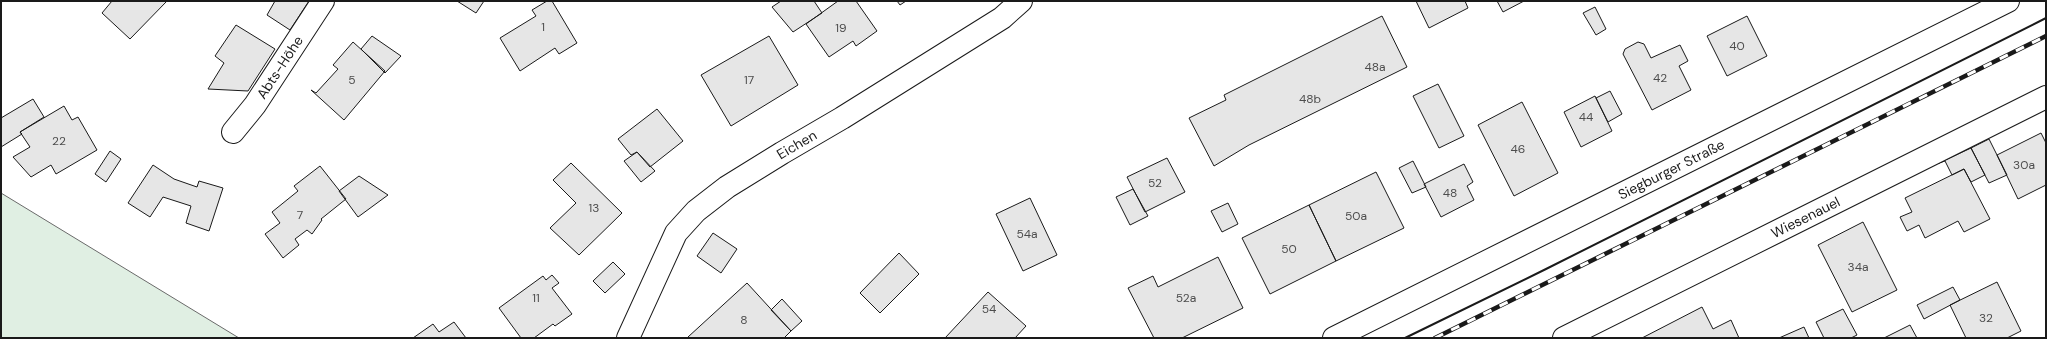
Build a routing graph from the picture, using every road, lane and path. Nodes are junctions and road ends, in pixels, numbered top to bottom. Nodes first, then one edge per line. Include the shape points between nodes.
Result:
1 (323, 1) edge
2 (1021, 1) edge
3 (2008, 1) edge
4 (2046, 97) edge
5 (233, 132) dead end
6 (628, 338) edge
7 (1334, 338) edge
8 (1564, 338) edge

1 - 5 street, Abts-Höhe via 255,105
2 - 6 street, Eichen via 1002,18 727,187 696,211 676,233
3 - 7 street, Siegburger Straße
4 - 8 street, Wiesenauel

